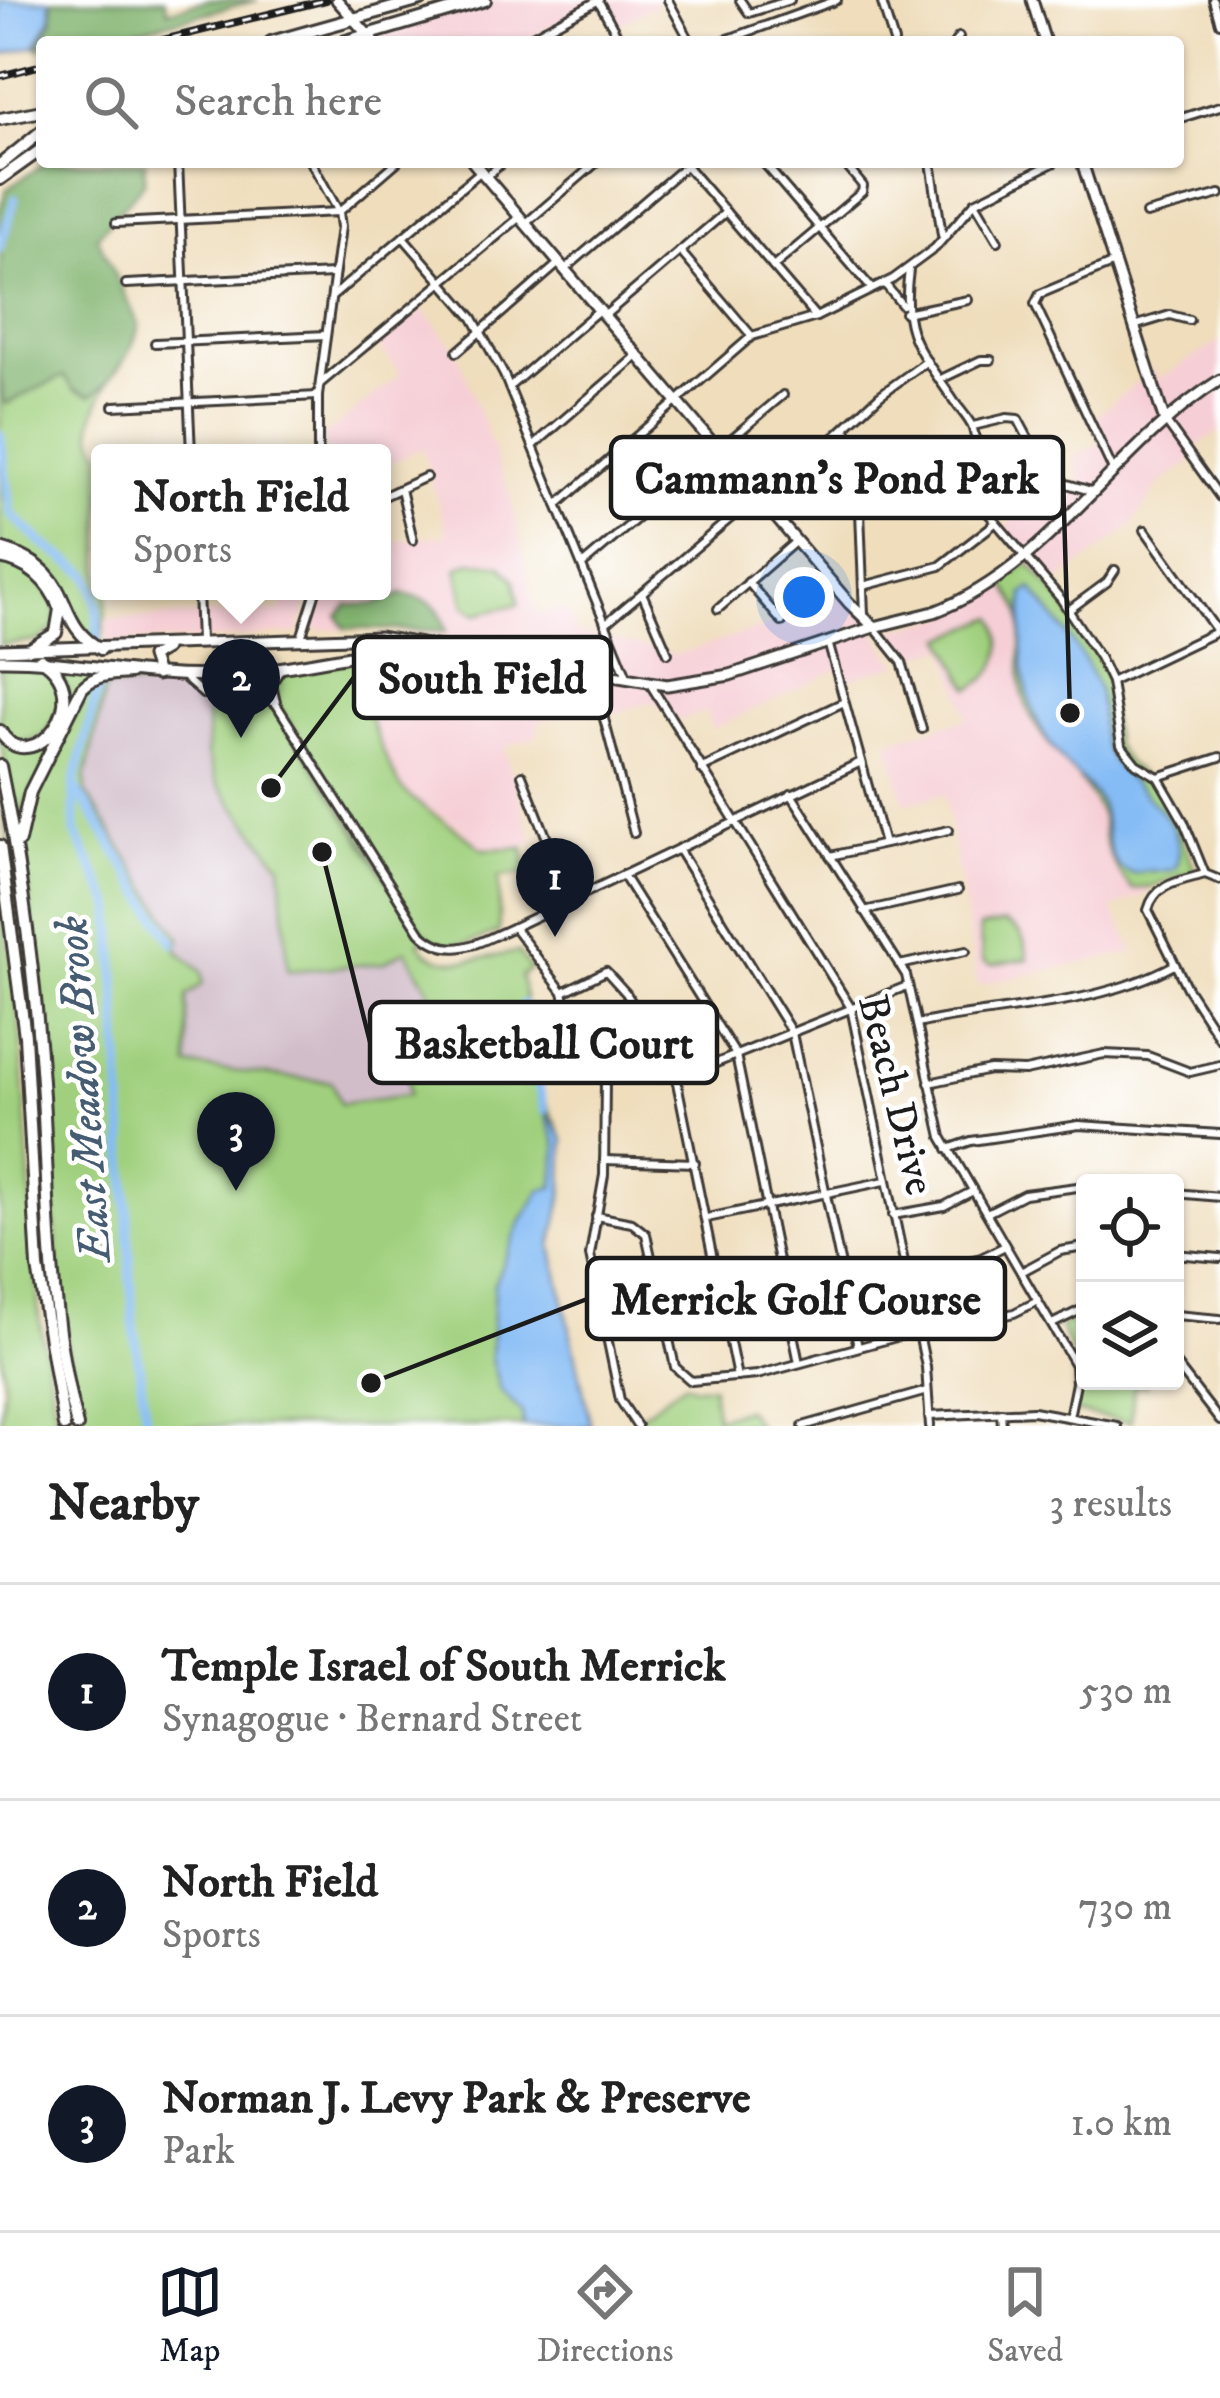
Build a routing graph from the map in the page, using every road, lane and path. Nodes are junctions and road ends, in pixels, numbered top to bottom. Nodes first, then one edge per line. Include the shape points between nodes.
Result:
1 (337, 0) edge
2 (421, 0) edge
3 (485, 0) edge
4 (599, 0) edge
5 (668, 0) edge
6 (740, 0) edge
7 (790, 0) edge
8 (838, 0) edge
9 (881, 0) edge
10 (1032, 0) edge
11 (1213, 0) edge
12 (354, 19) junction
13 (1220, 23) edge
14 (545, 29) junction
15 (293, 36) edge
16 (369, 36) edge
17 (377, 36) edge
18 (532, 36) edge
19 (549, 36) edge
20 (618, 36) edge
21 (687, 36) edge
22 (746, 36) edge
23 (892, 36) edge
24 (1043, 36) edge
25 (1220, 106) edge
26 (36, 112) edge
27 (1184, 117) edge
28 (0, 119) edge
29 (36, 135) edge
30 (36, 153) edge
31 (0, 165) edge
32 (14, 168) junction
33 (178, 168) edge
34 (314, 168) edge
35 (390, 168) edge
36 (589, 168) edge
37 (680, 168) edge
38 (690, 168) edge
39 (768, 168) edge
40 (848, 168) edge
41 (932, 168) edge
42 (1043, 168) edge
43 (1084, 168) edge
44 (480, 170) edge
45 (0, 179) edge
46 (0, 191) edge
47 (1220, 194) edge
48 (975, 202) junction
49 (339, 212) junction
50 (726, 212) junction
51 (1146, 214) dead end
52 (181, 220) junction
53 (522, 220) junction
54 (116, 223) dead end
55 (820, 228) junction
56 (403, 237) junction
57 (942, 238) junction
58 (998, 241) dead end
59 (680, 251) junction
60 (1114, 263) junction
61 (562, 267) junction
62 (773, 267) junction
63 (909, 269) junction
64 (334, 274) junction
65 (183, 281) junction
66 (442, 283) junction
67 (884, 283) junction
68 (126, 284) dead end
69 (872, 289) junction
70 (331, 298) junction
71 (968, 300) dead end
72 (904, 311) junction
73 (601, 313) junction
74 (816, 317) junction
75 (1189, 320) dead end
76 (1134, 326) junction
77 (480, 332) junction
78 (326, 335) junction
79 (752, 336) junction
80 (186, 341) junction
81 (155, 343) dead end
82 (457, 352) dead end
83 (638, 356) junction
84 (991, 360) dead end
85 (928, 361) junction
86 (939, 380) junction
87 (1220, 380) edge
88 (321, 383) junction
89 (509, 387) junction
90 (783, 395) dead end
91 (318, 396) junction
92 (676, 401) junction
93 (189, 402) junction
94 (114, 406) dead end
95 (1164, 419) junction
96 (973, 426) junction
97 (846, 428) junction
98 (191, 444) edge
99 (318, 444) edge
100 (533, 446) junction
101 (718, 450) junction
102 (1113, 470) junction
103 (425, 477) dead end
104 (401, 489) junction
105 (1091, 491) junction
106 (391, 493) edge
107 (758, 496) junction
108 (1220, 496) edge
109 (557, 505) junction
110 (994, 524) junction
111 (1145, 530) dead end
112 (413, 539) dead end
113 (796, 542) junction
114 (0, 554) edge
115 (1024, 556) junction
116 (581, 565) junction
117 (1115, 570) dead end
118 (748, 582) junction
119 (863, 586) junction
120 (642, 593) junction
121 (197, 600) edge
122 (313, 600) edge
123 (718, 609) dead end
124 (1069, 610) junction
125 (864, 615) junction
126 (782, 622) dead end
127 (605, 624) junction
128 (874, 627) junction
129 (1218, 630) edge
130 (302, 638) junction
131 (332, 638) junction
132 (828, 642) junction
133 (245, 643) junction
134 (194, 646) junction
135 (422, 646) junction
136 (130, 648) junction
137 (30, 649) junction
138 (101, 649) junction
139 (0, 650) edge
140 (668, 653) dead end
141 (332, 657) junction
142 (41, 659) junction
143 (0, 660) edge
144 (285, 665) junction
145 (262, 671) junction
146 (130, 673) junction
147 (592, 674) junction
148 (157, 675) junction
149 (221, 675) junction
150 (171, 676) junction
151 (628, 680) junction
152 (1111, 682) junction
153 (650, 684) junction
154 (274, 701) junction
155 (844, 701) junction
156 (922, 729) dead end
157 (0, 731) edge
158 (1220, 758) edge
159 (861, 762) junction
160 (0, 766) edge
161 (701, 769) junction
162 (522, 775) dead end
163 (1158, 777) junction
164 (791, 794) junction
165 (734, 821) junction
166 (949, 830) dead end
167 (634, 833) dead end
168 (884, 844) junction
169 (0, 847) edge
170 (678, 849) junction
171 (17, 856) junction
172 (830, 856) junction
173 (1204, 874) junction
174 (623, 875) junction
175 (1220, 880) edge
176 (958, 890) dead end
177 (571, 900) junction
178 (864, 911) junction
179 (514, 927) junction
180 (966, 951) dead end
181 (899, 965) junction
182 (1174, 965) junction
183 (908, 985) junction
184 (563, 992) junction
185 (851, 1008) junction
186 (916, 1024) junction
187 (792, 1033) junction
188 (1220, 1039) edge
189 (736, 1055) junction
190 (1220, 1065) edge
191 (675, 1073) junction
192 (929, 1083) junction
193 (1220, 1134) edge
194 (948, 1149) junction
195 (604, 1160) junction
196 (695, 1163) junction
197 (886, 1181) junction
198 (1076, 1187) edge
199 (973, 1191) junction
200 (826, 1193) junction
201 (1184, 1194) edge
202 (1220, 1197) edge
203 (766, 1206) junction
204 (987, 1213) junction
205 (893, 1215) junction
206 (596, 1216) junction
207 (706, 1218) junction
208 (1005, 1246) junction
209 (1076, 1249) edge
210 (1184, 1255) edge
211 (1220, 1258) edge
212 (1021, 1272) junction
213 (906, 1276) junction
214 (1038, 1301) junction
215 (1076, 1312) edge
216 (1184, 1316) edge
217 (1220, 1319) edge
218 (1052, 1324) junction
219 (918, 1333) junction
220 (858, 1347) junction
221 (799, 1363) junction
222 (1184, 1375) edge
223 (737, 1377) junction
224 (927, 1391) junction
225 (1001, 1412) junction
226 (929, 1416) junction
227 (1069, 1417) junction
228 (1220, 1421) edge
229 (1095, 1424) edge
230 (64, 1426) edge
231 (77, 1426) edge
232 (637, 1426) edge
233 (803, 1426) edge
234 (930, 1426) edge
235 (1002, 1426) edge
236 (1117, 1426) edge

1 - 12 main road
2 - 12 highway
3 - 17 highway
4 - 14 street
4 - 20 street
5 - 21 street
6 - 7 street via 749,13
8 - 22 street
9 - 23 street
10 - 24 main road
11 - 13 street
12 - 15 highway
12 - 16 main road
14 - 18 street
14 - 19 street
25 - 27 street
26 - 28 highway
29 - 31 highway
30 - 32 highway
32 - 45 highway
32 - 46 highway
33 - 52 street
34 - 49 street
35 - 49 street
36 - 53 street
37 - 61 street
38 - 50 street
39 - 55 street
40 - 55 street via 862,192
41 - 57 street
42 - 48 street
43 - 60 main road
44 - 53 main road
44 - 56 street
47 - 51 street
48 - 57 street
48 - 58 street
49 - 52 street
49 - 64 street
50 - 59 street
50 - 62 street
52 - 54 street
52 - 65 street
53 - 61 main road
53 - 66 street
55 - 62 street
55 - 69 street
56 - 66 street
56 - 70 street
57 - 63 street
59 - 73 street
59 - 79 street
60 - 76 main road
60 - 102 street via 1035,301
61 - 73 main road
61 - 77 street
62 - 74 street
63 - 67 street
63 - 72 street
64 - 65 street
64 - 70 street
65 - 68 street
65 - 80 street
66 - 77 street
66 - 88 street
67 - 69 street
67 - 72 street
69 - 74 street
70 - 78 street
71 - 72 street
72 - 85 street
73 - 83 main road
73 - 89 street
74 - 79 street
75 - 76 street via 1170,315
76 - 95 main road
77 - 82 street
77 - 89 street
78 - 80 street
78 - 88 street
79 - 92 street
80 - 81 street
80 - 93 street
83 - 92 main road
83 - 100 street
84 - 86 street
85 - 86 street
85 - 97 street
86 - 96 street
87 - 95 main road
88 - 91 street
89 - 100 street
90 - 101 street
91 - 93 street
91 - 99 street
92 - 101 main road
92 - 109 street
93 - 94 street
93 - 98 street
95 - 102 main road
95 - 108 street
96 - 105 street via 1018,419 1051,479
96 - 110 street via 969,486
97 - 107 street
97 - 119 street via 860,485
100 - 109 street
101 - 107 main road
101 - 116 street
102 - 105 main road
103 - 104 street
104 - 106 street
104 - 112 street
105 - 115 main road
107 - 113 main road
107 - 120 street
109 - 116 street
110 - 115 street
110 - 119 street via 940,566
111 - 129 street
113 - 118 street
113 - 125 main road
114 - 137 highway via 42,578 60,609 56,633
114 - 138 highway via 42,568 84,640
115 - 124 street
115 - 128 main road via 954,605
116 - 127 street
117 - 124 street
118 - 123 street
118 - 126 street
119 - 125 street
120 - 127 street
120 - 140 street
121 - 134 street
122 - 130 street
124 - 152 street
125 - 128 main road
127 - 151 street
128 - 132 main road
128 - 156 street via 902,662
129 - 152 street
130 - 131 main road
130 - 133 main road
131 - 135 main road
131 - 141 main road
132 - 153 main road via 707,681
132 - 155 street
133 - 134 main road
133 - 145 street
134 - 136 main road
134 - 148 main road via 155,653
135 - 141 main road
135 - 147 main road
136 - 138 main road
136 - 146 main road via 145,660
137 - 138 main road
137 - 139 main road
141 - 144 main road
142 - 143 main road
142 - 146 main road
142 - 157 highway via 66,689 52,732 22,748
144 - 145 main road
144 - 154 main road via 272,676
145 - 149 main road
145 - 154 street
146 - 148 main road
146 - 171 highway via 91,680 76,698 30,792
147 - 151 main road
147 - 167 street
148 - 150 main road
149 - 150 main road
149 - 150 street via 203,694
149 - 154 main road via 251,682
151 - 153 main road
152 - 163 street via 1120,745
153 - 161 street, Beach Drive
154 - 179 street via 428,940 461,950
155 - 159 street
155 - 161 street
158 - 163 street
159 - 164 street
159 - 168 street
160 - 171 highway
161 - 165 street, Beach Drive
162 - 177 street
163 - 173 street
164 - 165 street
164 - 172 street
165 - 170 street
165 - 185 street, Beach Drive
166 - 168 street
168 - 172 street
169 - 230 highway via 25,1036 40,1282
170 - 174 street
170 - 187 street
171 - 231 highway via 41,1066 52,1277
172 - 178 street
173 - 175 street
173 - 182 street via 1161,888 1149,904
174 - 177 street
174 - 189 street
176 - 178 street
177 - 179 street
178 - 181 street
179 - 184 street
180 - 181 street
181 - 183 street
182 - 186 street via 1125,987
182 - 188 street
183 - 185 street
183 - 186 street
184 - 191 street via 606,971
184 - 195 street via 604,1080
185 - 187 street
185 - 197 street, Beach Drive
186 - 192 street
187 - 189 street
187 - 200 street
189 - 191 street
189 - 203 street
190 - 192 street via 1190,1072 1148,1056 1104,1054
191 - 196 street
192 - 194 street
193 - 194 street via 1079,1125
194 - 199 street
195 - 196 street
195 - 206 street
196 - 207 street
197 - 200 street
197 - 205 street, Beach Drive
198 - 204 street via 1024,1194
199 - 204 street
199 - 205 street via 944,1206
200 - 203 street
200 - 220 street
201 - 202 street
203 - 207 street
203 - 221 street
204 - 208 street
205 - 213 street, Beach Drive
206 - 223 street via 646,1234 680,1374 697,1382
206 - 232 street via 590,1260 618,1394
207 - 223 street
208 - 212 street
208 - 213 street
209 - 212 street
210 - 211 street
212 - 214 street
213 - 219 street, Beach Drive
214 - 218 street
214 - 219 street
215 - 218 street
216 - 217 street
218 - 227 street via 1076,1370
219 - 220 street
219 - 224 street, Beach Drive
220 - 221 street
221 - 223 street
222 - 228 street
224 - 226 street, Beach Drive
224 - 233 street
225 - 226 street
225 - 227 street
225 - 235 street
226 - 234 street, Beach Drive
227 - 229 street
229 - 236 street

